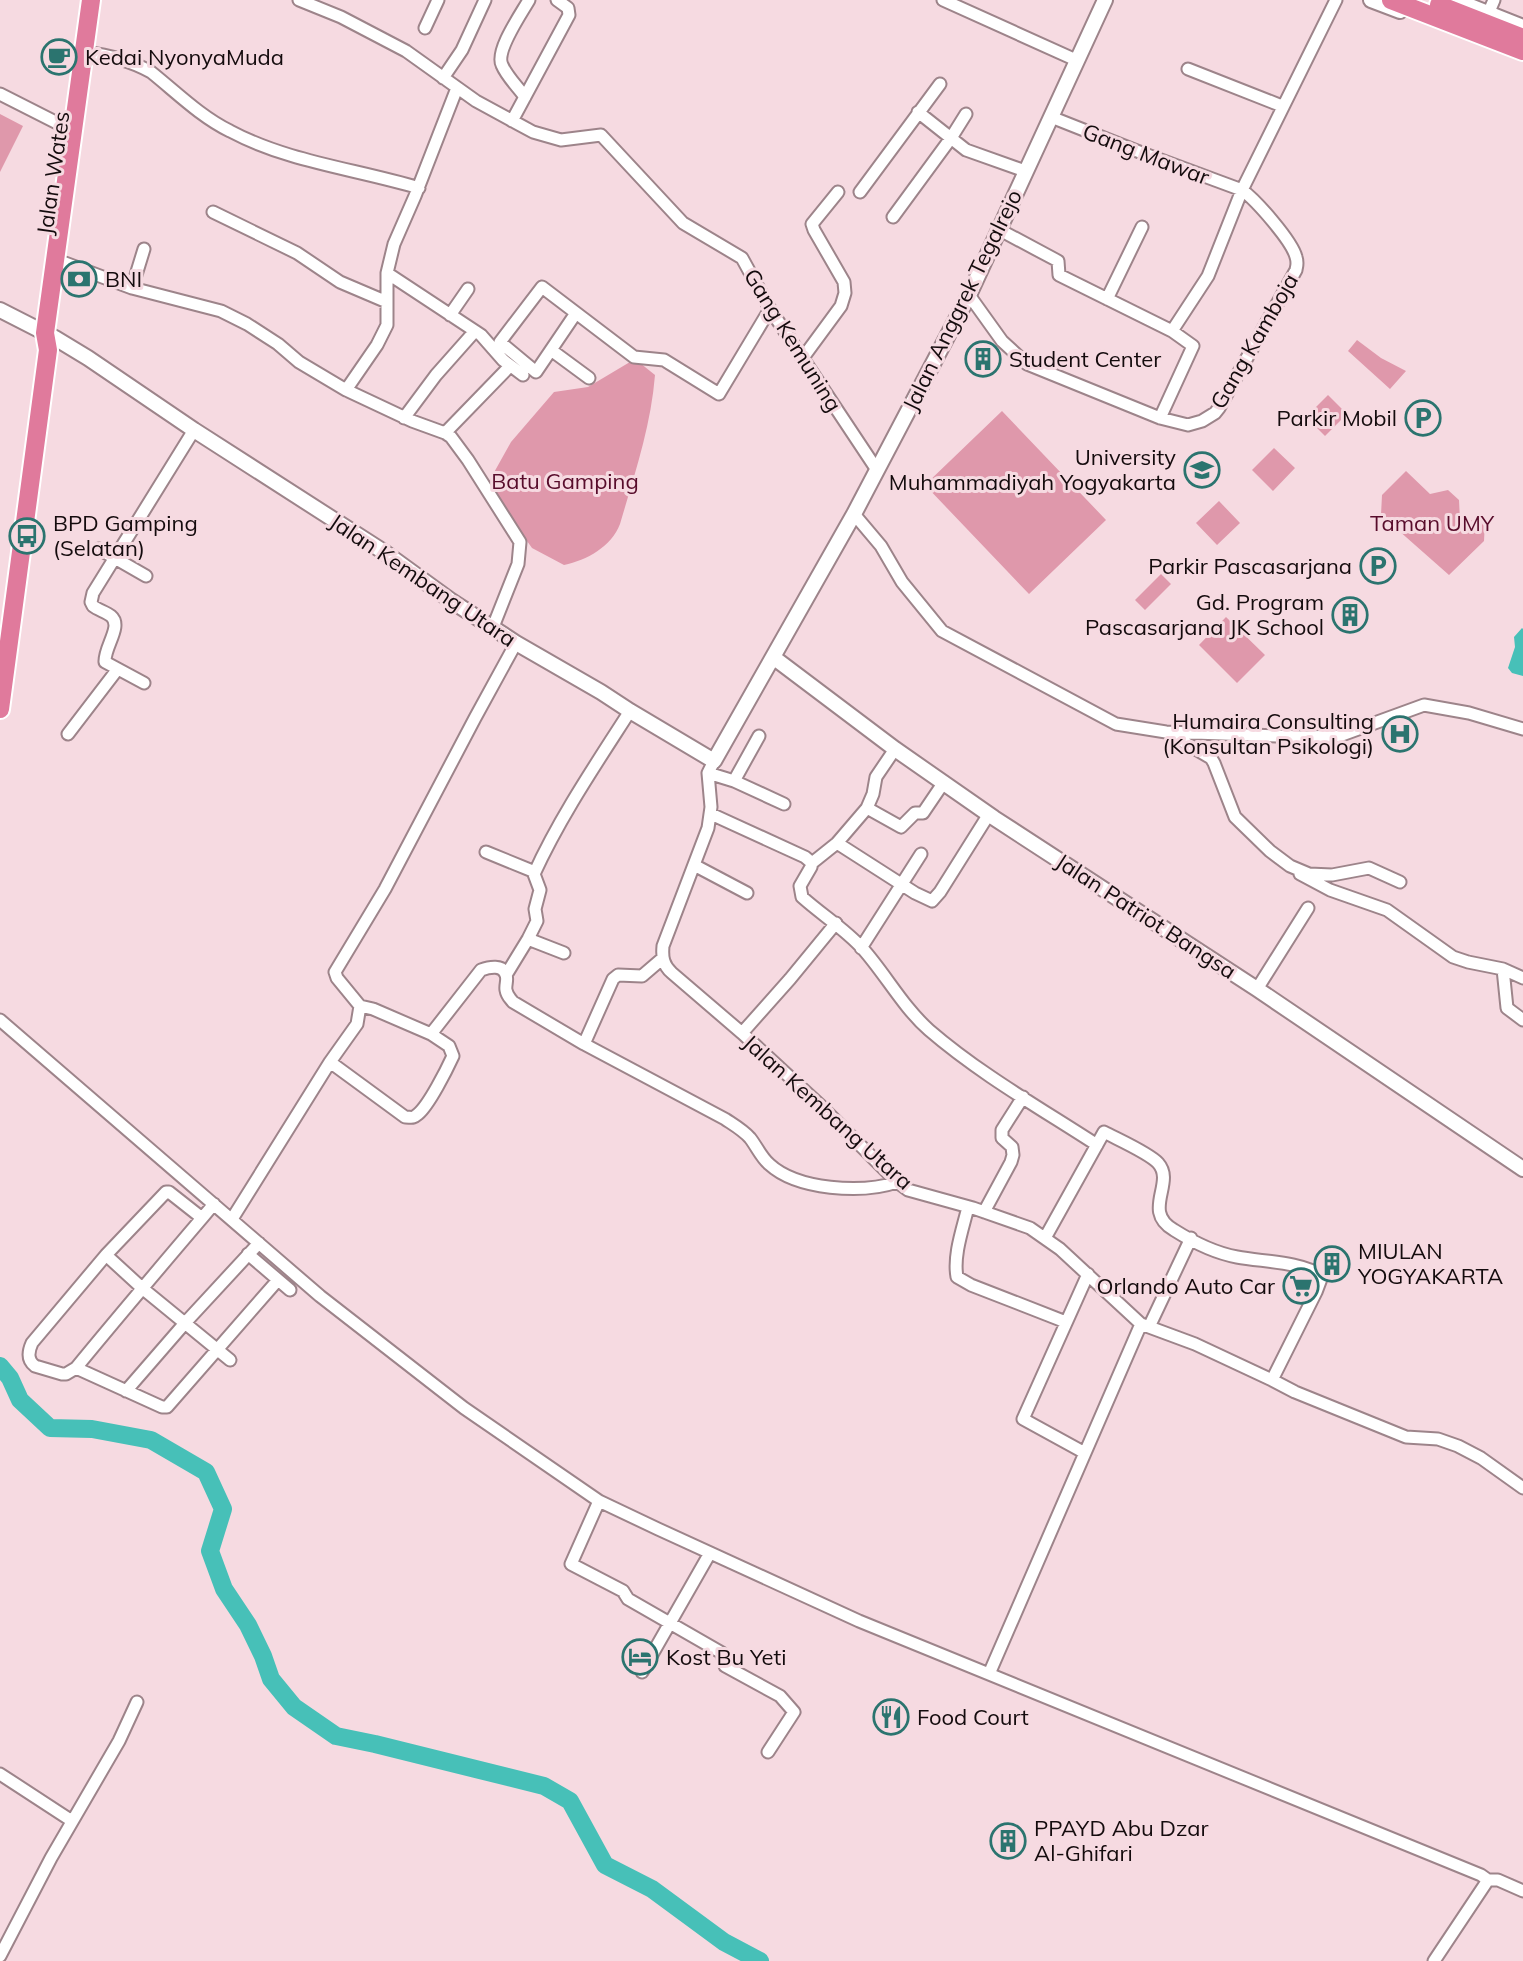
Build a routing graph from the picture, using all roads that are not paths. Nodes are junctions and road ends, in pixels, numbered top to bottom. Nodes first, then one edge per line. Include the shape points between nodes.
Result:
1 (91, 0) edge
2 (100, 0) edge
3 (299, 0) edge
4 (438, 0) edge
5 (485, 0) edge
6 (529, 0) edge
7 (557, 0) edge
8 (943, 0) edge
9 (1105, 0) edge
10 (1336, 0) edge
11 (1371, 0) edge
12 (1391, 0) edge
13 (1425, 0) edge
14 (1455, 0) edge
15 (1491, 7) edge
16 (1523, 27) edge
17 (425, 28) dead end
18 (1523, 38) edge
19 (1523, 51) edge
20 (89, 53) junction
21 (1076, 60) junction
22 (1523, 60) edge
23 (1188, 69) dead end
24 (443, 78) junction
25 (940, 84) dead end
26 (457, 88) junction
27 (0, 94) edge
28 (525, 97) junction
29 (1282, 106) junction
30 (918, 112) junction
31 (966, 114) dead end
32 (1051, 117) junction
33 (512, 121) junction
34 (73, 131) junction
35 (951, 138) junction
36 (1025, 171) junction
37 (419, 188) junction
38 (1242, 190) junction
39 (838, 192) dead end
40 (860, 192) dead end
41 (213, 212) dead end
42 (893, 217) dead end
43 (1142, 227) dead end
44 (998, 229) junction
45 (144, 249) dead end
46 (65, 263) junction
47 (387, 273) junction
48 (132, 288) junction
49 (468, 289) dead end
50 (969, 295) junction
51 (1107, 299) junction
52 (387, 302) junction
53 (770, 309) junction
54 (0, 310) edge
55 (576, 313) junction
56 (450, 315) junction
57 (475, 331) junction
58 (1172, 331) junction
59 (50, 340) junction
60 (551, 350) junction
61 (802, 359) junction
62 (510, 366) junction
63 (523, 375) dead end
64 (589, 378) dead end
65 (346, 390) junction
66 (404, 418) junction
67 (1160, 418) junction
68 (194, 430) junction
69 (445, 433) junction
70 (877, 470) junction
71 (854, 514) junction
72 (99, 549) dead end
73 (114, 558) junction
74 (146, 576) dead end
75 (493, 627) junction
76 (516, 643) junction
77 (773, 657) junction
78 (117, 670) junction
79 (144, 683) dead end
80 (0, 709) edge
81 (630, 711) junction
82 (1523, 729) edge
83 (1166, 732) junction
84 (68, 734) dead end
85 (759, 736) dead end
86 (895, 749) junction
87 (711, 767) junction
88 (734, 781) junction
89 (944, 782) junction
90 (784, 804) dead end
91 (867, 808) junction
92 (711, 814) junction
93 (989, 814) junction
94 (837, 843) junction
95 (486, 852) dead end
96 (921, 854) dead end
97 (812, 863) junction
98 (694, 865) junction
99 (1290, 866) junction
100 (535, 872) junction
101 (1400, 882) dead end
102 (902, 884) junction
103 (747, 893) dead end
104 (1308, 908) dead end
105 (836, 923) junction
106 (528, 939) junction
107 (861, 948) junction
108 (564, 953) dead end
109 (663, 958) junction
110 (1499, 968) junction
111 (506, 975) junction
112 (1523, 978) edge
113 (1257, 989) junction
114 (360, 1006) junction
115 (0, 1020) edge
116 (1523, 1020) edge
117 (742, 1033) junction
118 (431, 1034) junction
119 (584, 1044) junction
120 (330, 1062) junction
121 (1023, 1097) junction
122 (1097, 1145) junction
123 (1523, 1169) edge
124 (897, 1182) junction
125 (214, 1204) junction
126 (968, 1207) junction
127 (984, 1212) junction
128 (202, 1218) junction
129 (232, 1219) junction
130 (1045, 1238) junction
131 (1191, 1238) junction
132 (259, 1243) junction
133 (248, 1254) junction
134 (106, 1255) junction
135 (1088, 1274) junction
136 (278, 1280) junction
137 (142, 1288) junction
138 (290, 1290) dead end
139 (1066, 1322) junction
140 (185, 1323) junction
141 (1145, 1326) junction
142 (217, 1349) junction
143 (230, 1360) dead end
144 (76, 1368) junction
145 (1272, 1380) junction
146 (126, 1391) junction
147 (1085, 1453) junction
148 (1523, 1488) edge
149 (599, 1501) junction
150 (710, 1553) junction
151 (670, 1623) junction
152 (642, 1672) dead end
153 (989, 1674) junction
154 (137, 1702) dead end
155 (769, 1750) dead end
156 (0, 1774) edge
157 (72, 1821) junction
158 (1488, 1880) junction
159 (1523, 1891) edge
160 (0, 1956) edge
161 (1434, 1961) edge

1 - 20 highway, Jalan Wates
2 - 20 highway, Jalan Wates
3 - 24 street, Gang Kemuning via 406,51
4 - 17 street
5 - 24 street
6 - 28 street via 500,57
7 - 28 street via 569,15
8 - 21 street
9 - 21 street, Jalan Anggrek Tegalrejo
10 - 29 street
11 - 22 street
12 - 19 highway
13 - 18 highway
14 - 15 street
15 - 16 street
20 - 34 highway, Jalan Wates
20 - 37 street via 124,59 151,72 249,141
20 - 46 highway, Jalan Wates
21 - 32 street, Jalan Anggrek Tegalrejo
23 - 29 street
24 - 26 street, Gang Kemuning
25 - 30 street
26 - 33 street, Gang Kemuning
26 - 37 street
27 - 34 street
28 - 33 street
29 - 38 street
30 - 35 street
30 - 40 street
31 - 35 street
32 - 36 street, Jalan Anggrek Tegalrejo
32 - 38 street, Gang Mawar
33 - 53 street, Gang Kemuning via 561,140 601,135 683,223 742,258
34 - 59 highway, Jalan Wates
35 - 36 street via 974,154
35 - 42 street
36 - 44 street, Jalan Anggrek Tegalrejo
37 - 47 street
38 - 58 street via 1208,276
38 - 67 street, Gang Kamboja via 1292,248 1296,270 1215,413 1188,425
39 - 61 street via 812,224 844,282 844,301
41 - 52 street
43 - 51 street
44 - 50 street, Jalan Anggrek Tegalrejo
44 - 51 street via 1058,261 1059,275
45 - 48 street
46 - 48 street
46 - 59 highway, Jalan Wates
47 - 52 street
47 - 56 street
48 - 65 street via 221,311
49 - 56 street
50 - 67 street, Gang Kamboja via 1024,362
50 - 70 street, Jalan Anggrek Tegalrejo
51 - 58 street
52 - 65 street via 387,325
53 - 55 street via 719,394 664,360 634,357
53 - 61 street, Gang Kemuning
54 - 59 street, Jalan Kembang Utara
55 - 60 street
55 - 60 street via 542,287 500,342 536,372
56 - 57 street
57 - 62 street
57 - 66 street
58 - 67 street via 1193,346
59 - 68 street, Jalan Kembang Utara
59 - 80 highway, Jalan Wates
60 - 64 street
61 - 70 street, Gang Kemuning
62 - 63 street
62 - 69 street
65 - 66 street
66 - 69 street
68 - 73 street
68 - 75 street, Jalan Kembang Utara
69 - 75 street via 457,443 520,542 518,564
70 - 71 street, Jalan Anggrek Tegalrejo
71 - 77 street, Jalan Anggrek Tegalrejo
71 - 83 street via 942,631 1114,724
72 - 73 street
73 - 74 street
73 - 78 street via 91,602 115,620 105,659
75 - 76 street, Jalan Kembang Utara
76 - 81 street, Jalan Kembang Utara
76 - 114 street via 335,972
77 - 86 street, Jalan Patriot Bangsa
77 - 87 street, Jalan Anggrek Tegalrejo
78 - 79 street
78 - 84 street
81 - 87 street, Jalan Kembang Utara
81 - 100 street via 576,794
82 - 83 street via 1424,705 1339,736
83 - 99 street via 1211,758 1235,817
85 - 88 street
86 - 89 street, Jalan Patriot Bangsa
86 - 91 street via 876,777
87 - 88 street
87 - 92 street
88 - 90 street
89 - 91 street via 923,813 916,812 901,827
89 - 93 street, Jalan Patriot Bangsa
91 - 94 street
92 - 97 street
92 - 98 street
93 - 102 street via 934,899
93 - 113 street, Jalan Patriot Bangsa
94 - 97 street
94 - 102 street
95 - 100 street
96 - 102 street
97 - 105 street via 800,894
98 - 103 street
98 - 109 street
99 - 101 street via 1332,875 1369,868
99 - 110 street via 1320,886 1387,910 1453,957
100 - 106 street via 540,890 537,921
102 - 107 street
104 - 113 street
105 - 107 street
105 - 117 street
106 - 108 street
106 - 111 street
107 - 121 street via 918,1020
109 - 117 street, Jalan Kembang Utara via 672,973
109 - 119 street via 642,976 613,979
110 - 112 street
110 - 116 street via 1507,1008
111 - 118 street via 499,968 481,970
111 - 119 street via 513,1002
113 - 123 street, Jalan Patriot Bangsa
114 - 118 street
114 - 120 street via 357,1024
115 - 125 street
117 - 124 street, Jalan Kembang Utara
118 - 120 street via 449,1046 453,1056 412,1117
119 - 124 street via 725,1119 745,1133 771,1166 805,1183 834,1188
120 - 129 street
121 - 122 street
121 - 127 street via 1002,1130 1002,1138 1012,1147 1011,1162
122 - 130 street
122 - 131 street via 1104,1132 1156,1161 1163,1174 1159,1213 1172,1229
124 - 126 street, Jalan Kembang Utara via 912,1192
125 - 128 street
125 - 129 street
126 - 127 street, Jalan Kembang Utara
126 - 139 street via 957,1277
127 - 130 street, Jalan Kembang Utara
128 - 134 street via 166,1192
128 - 137 street
129 - 132 street
130 - 135 street, Jalan Kembang Utara
131 - 141 street
131 - 145 street via 1233,1256 1296,1266 1322,1276
132 - 133 street
132 - 149 street via 428,1382
133 - 136 street
133 - 140 street
134 - 137 street
134 - 144 street via 29,1351 35,1366 62,1374
135 - 139 street
135 - 141 street, Jalan Kembang Utara
136 - 138 street
136 - 142 street
137 - 140 street
137 - 144 street
139 - 147 street via 1023,1419
140 - 142 street
140 - 146 street
141 - 145 street, Jalan Kembang Utara
141 - 147 street
142 - 143 street
142 - 146 street via 167,1407
144 - 146 street
145 - 148 street, Jalan Kembang Utara via 1406,1437 1458,1446
147 - 153 street
149 - 150 street
149 - 151 street via 571,1564
150 - 151 street
150 - 153 street
151 - 152 street
151 - 155 street via 722,1653 725,1666 780,1696 793,1711
153 - 158 street
154 - 157 street
156 - 157 street
157 - 160 street
158 - 159 street
158 - 161 street

